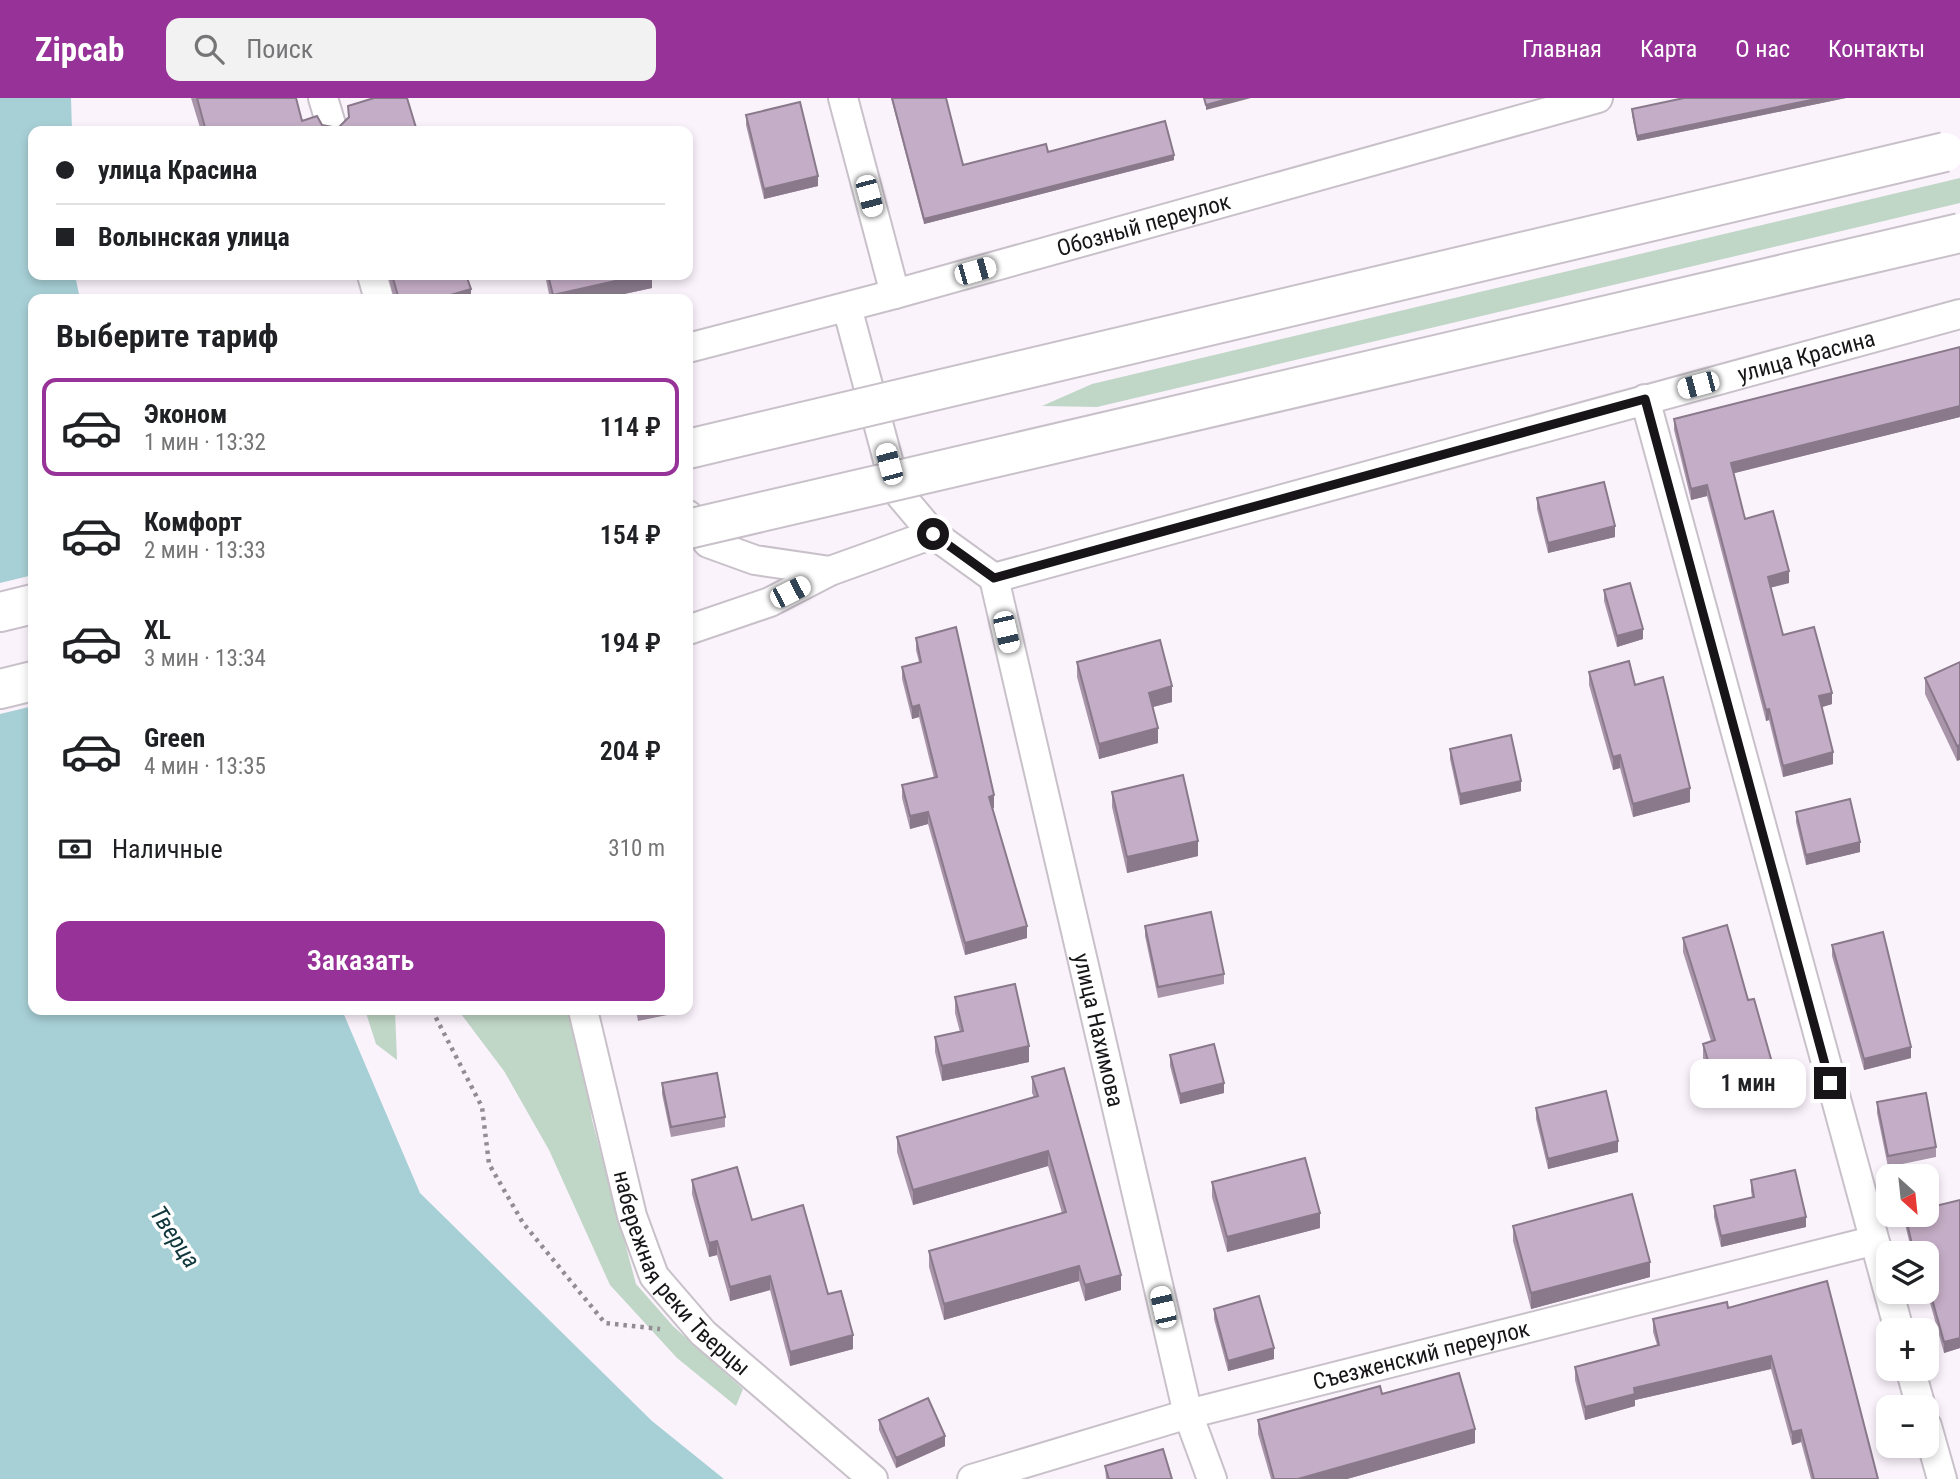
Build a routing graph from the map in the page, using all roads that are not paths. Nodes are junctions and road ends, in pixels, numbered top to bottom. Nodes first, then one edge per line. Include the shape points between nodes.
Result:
1 (323, 98) edge
2 (843, 98) edge
3 (1598, 98) edge
4 (1530, 106) edge
5 (331, 126) edge
6 (1953, 150) edge
7 (1960, 233) edge
8 (895, 294) junction
9 (847, 307) junction
10 (1960, 314) edge
11 (693, 347) edge
12 (1645, 399) junction
13 (693, 448) edge
14 (693, 522) edge
15 (693, 528) edge
16 (933, 534) junction
17 (830, 571) junction
18 (994, 578) junction
19 (28, 605) edge
20 (0, 612) edge
21 (693, 628) edge
22 (28, 682) edge
23 (0, 689) edge
24 (584, 1015) edge
25 (1872, 1241) junction
26 (1895, 1318) edge
27 (1188, 1415) junction
28 (1936, 1458) edge
29 (873, 1479) edge
30 (971, 1479) edge
31 (1212, 1479) edge
32 (1942, 1479) edge

1 - 5 street
2 - 8 street
3 - 4 street, Обозный переулок
4 - 8 street, Обозный переулок
6 - 13 main road, bridge
7 - 15 main road, bridge
8 - 9 street, Обозный переулок
9 - 11 street, Обозный переулок
9 - 16 street via 896,490
10 - 12 street, улица Красина
12 - 18 street, улица Красина
12 - 25 street
14 - 17 street via 708,542 755,560
16 - 17 street
16 - 18 street
17 - 21 street via 770,602
18 - 27 street, улица Нахимова
19 - 20 main road
22 - 23 main road
24 - 29 street, набережная реки Тверцы via 632,1216 654,1276 703,1333
25 - 26 street
25 - 27 street, Съезженский переулок
27 - 30 street, Съезженский переулок
27 - 31 street, улица Нахимова
28 - 32 street

